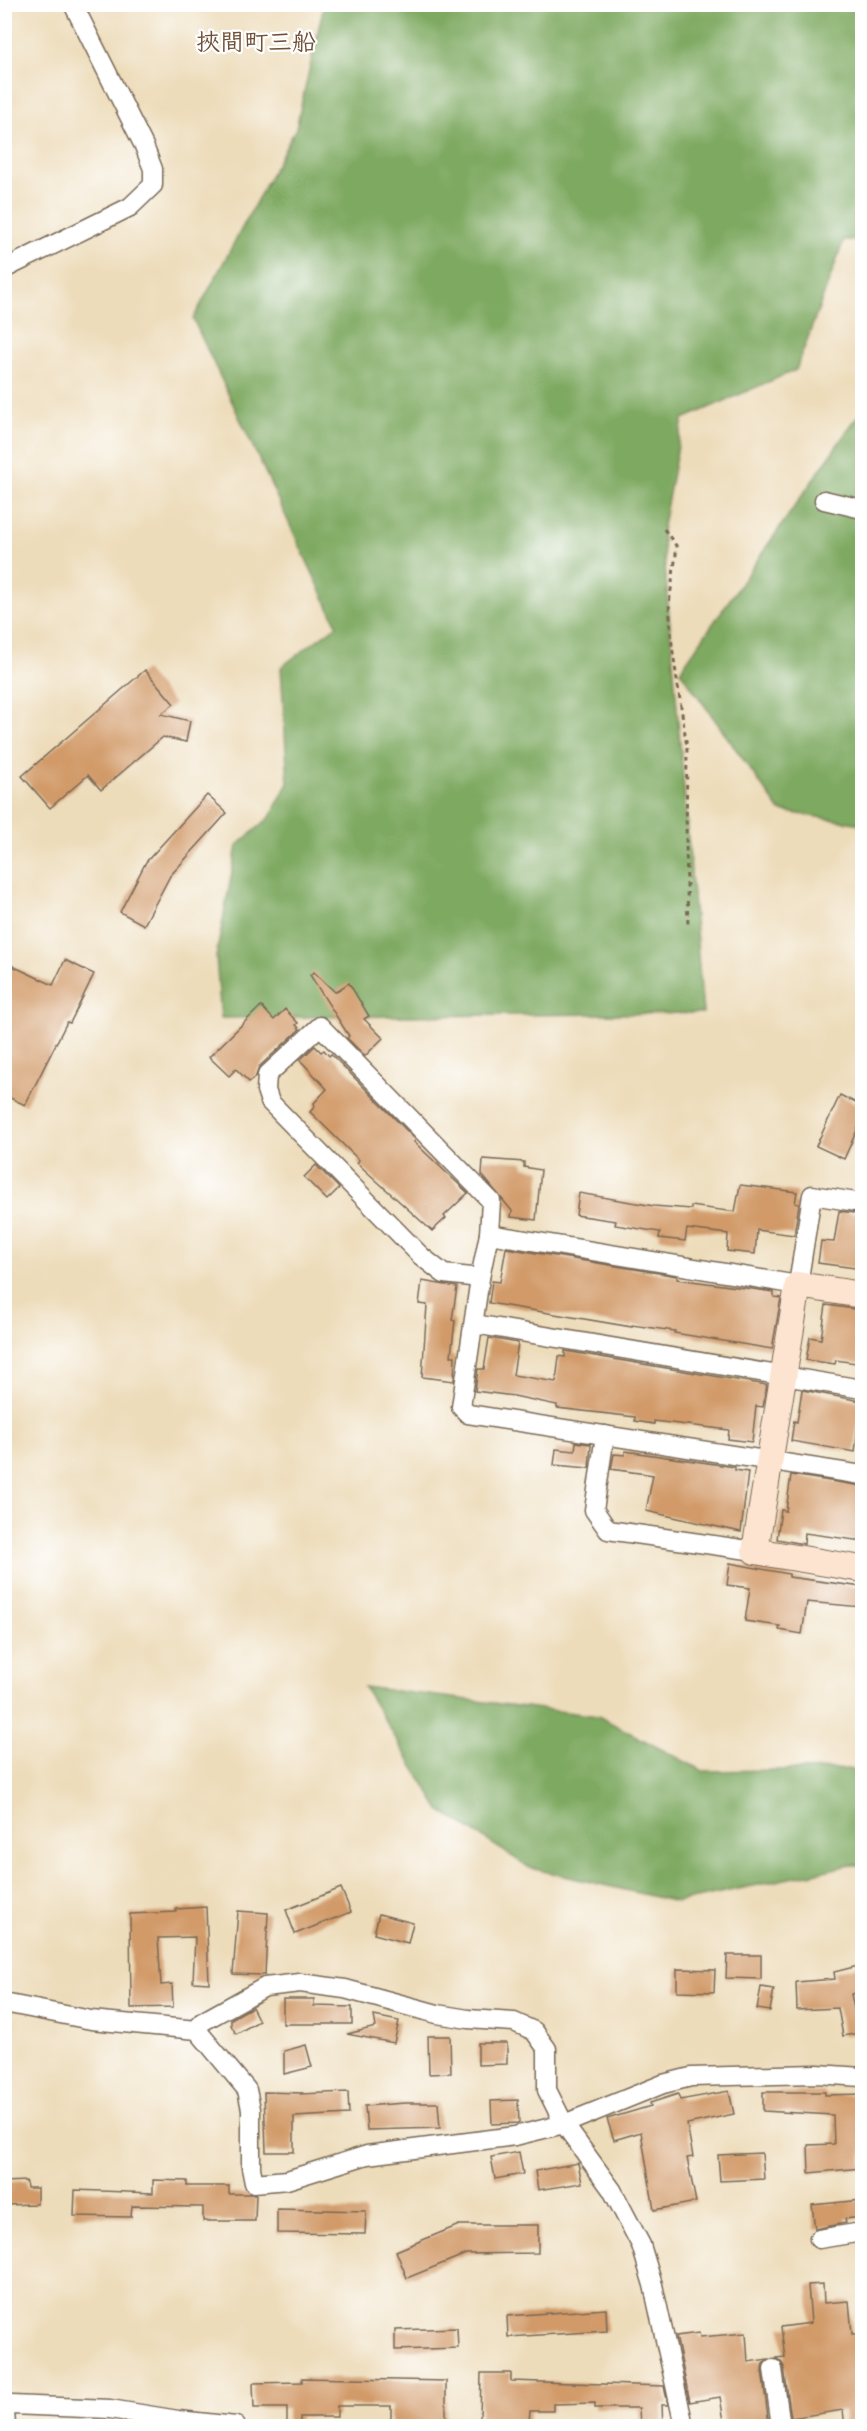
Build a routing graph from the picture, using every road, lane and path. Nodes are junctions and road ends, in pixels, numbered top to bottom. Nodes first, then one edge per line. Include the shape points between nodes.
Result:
1 (73, 4) edge
2 (4, 269) edge
3 (825, 500) dead end
4 (862, 509) edge
5 (664, 529) dead end
6 (688, 928) dead end
7 (862, 1203) edge
8 (489, 1234) junction
9 (480, 1278) junction
10 (798, 1285) junction
11 (862, 1295) edge
12 (474, 1324) junction
13 (782, 1377) junction
14 (862, 1389) edge
15 (605, 1435) junction
16 (768, 1460) junction
17 (862, 1475) edge
18 (754, 1551) junction
19 (862, 1569) edge
20 (4, 2003) edge
21 (197, 2030) junction
22 (862, 2077) edge
23 (564, 2124) junction
24 (862, 2232) edge
25 (819, 2239) dead end
26 (773, 2369) dead end
27 (6, 2427) edge
28 (236, 2427) edge
29 (684, 2427) edge
30 (782, 2427) edge

1 - 2 street via 144,146 153,169 153,185 130,207
3 - 4 street
5 - 6 path via 677,547 669,604 687,747
7 - 10 street via 812,1195
8 - 9 street
8 - 9 street via 491,1201 320,1026 267,1075 270,1102 421,1256 444,1274
8 - 10 street
9 - 12 street
10 - 11 street
10 - 13 street
12 - 13 street
12 - 15 street via 461,1407 468,1414
13 - 14 street
13 - 16 street
15 - 16 street
15 - 18 street via 594,1510 608,1530
16 - 17 street
16 - 18 street
18 - 19 street
20 - 21 street via 91,2020
21 - 23 street via 202,2022 265,1987 300,1983 345,1989 437,2014 514,2022 534,2031 547,2049 547,2090
21 - 23 street via 248,2090 254,2183 287,2180 367,2155 515,2136
22 - 23 street via 691,2076
23 - 29 street via 612,2190 641,2245
24 - 25 street
26 - 30 street
27 - 28 street via 5,2411 11,2405 111,2409

